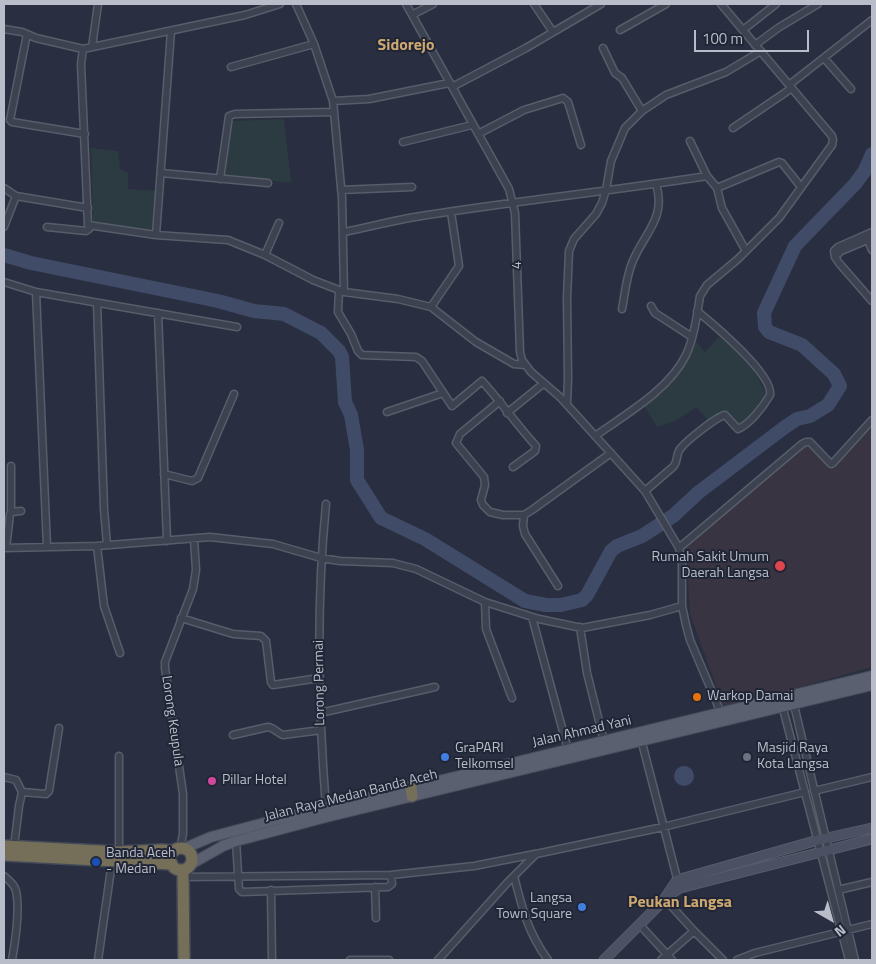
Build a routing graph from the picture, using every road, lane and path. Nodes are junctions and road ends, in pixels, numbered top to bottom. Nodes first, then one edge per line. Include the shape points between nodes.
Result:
1 (98, 4) edge
2 (280, 4) edge
3 (296, 4) edge
4 (406, 4) edge
5 (434, 4) edge
6 (534, 4) edge
7 (601, 4) edge
8 (666, 4) edge
9 (721, 4) edge
10 (776, 4) edge
11 (818, 4) edge
12 (412, 15) junction
13 (872, 20) edge
14 (4, 29) edge
15 (620, 30) dead end
16 (743, 30) junction
17 (171, 31) junction
18 (553, 32) junction
19 (27, 34) junction
20 (314, 44) junction
21 (755, 45) junction
22 (92, 47) junction
23 (603, 48) dead end
24 (83, 49) junction
25 (761, 51) junction
26 (824, 58) junction
27 (231, 67) dead end
28 (450, 85) junction
29 (790, 86) junction
30 (851, 89) dead end
31 (333, 101) junction
32 (642, 111) junction
33 (334, 112) junction
34 (472, 125) junction
35 (733, 128) dead end
36 (85, 134) junction
37 (478, 134) junction
38 (690, 141) dead end
39 (403, 142) dead end
40 (581, 145) dead end
41 (161, 173) junction
42 (707, 176) junction
43 (220, 179) junction
44 (268, 183) dead end
45 (656, 184) junction
46 (412, 187) dead end
47 (801, 187) junction
48 (4, 188) edge
49 (717, 188) junction
50 (341, 190) junction
51 (606, 190) junction
52 (16, 196) junction
53 (513, 202) junction
54 (88, 208) junction
55 (452, 212) junction
56 (279, 223) dead end
57 (88, 225) junction
58 (4, 227) edge
59 (47, 227) dead end
60 (344, 232) junction
61 (872, 232) edge
62 (156, 235) junction
63 (870, 239) edge
64 (872, 250) edge
65 (746, 251) junction
66 (265, 255) junction
67 (835, 256) junction
68 (4, 282) edge
69 (342, 291) junction
70 (36, 292) junction
71 (872, 301) edge
72 (97, 303) junction
73 (651, 306) dead end
74 (432, 307) junction
75 (622, 309) dead end
76 (698, 311) junction
77 (158, 314) junction
78 (237, 327) dead end
79 (692, 336) junction
80 (525, 365) junction
81 (544, 383) junction
82 (443, 393) junction
83 (234, 394) dead end
84 (500, 401) junction
85 (566, 404) junction
86 (386, 412) dead end
87 (507, 413) junction
88 (872, 420) edge
89 (595, 436) junction
90 (611, 453) junction
91 (11, 466) dead end
92 (513, 467) dead end
93 (164, 474) junction
94 (645, 491) junction
95 (326, 504) dead end
96 (21, 511) dead end
97 (11, 512) junction
98 (524, 515) junction
99 (194, 539) junction
100 (167, 541) junction
101 (107, 545) junction
102 (97, 546) junction
103 (47, 547) junction
104 (5, 548) edge
105 (679, 548) junction
106 (320, 558) junction
107 (558, 586) dead end
108 (485, 602) junction
109 (682, 606) junction
110 (532, 617) junction
111 (181, 618) junction
112 (580, 627) junction
113 (120, 654) dead end
114 (872, 676) edge
115 (319, 678) junction
116 (872, 685) edge
117 (435, 687) dead end
118 (512, 698) dead end
119 (792, 700) junction
120 (781, 703) junction
121 (320, 713) junction
122 (721, 713) junction
123 (59, 728) dead end
124 (321, 730) junction
125 (233, 735) dead end
126 (640, 737) junction
127 (604, 741) junction
128 (568, 750) junction
129 (119, 756) dead end
130 (4, 777) edge
131 (872, 777) edge
132 (22, 792) junction
133 (411, 792) junction
134 (805, 792) junction
135 (814, 792) junction
136 (326, 808) junction
137 (663, 827) junction
138 (872, 828) edge
139 (822, 839) junction
140 (872, 839) edge
141 (236, 841) junction
142 (9, 846) edge
143 (179, 849) junction
144 (825, 850) junction
145 (536, 854) junction
146 (4, 855) edge
147 (116, 857) junction
148 (172, 864) junction
149 (745, 866) junction
150 (186, 870) junction
151 (391, 875) junction
152 (4, 876) edge
153 (238, 876) junction
154 (514, 876) junction
155 (872, 882) edge
156 (678, 884) junction
157 (375, 887) junction
158 (271, 890) junction
159 (838, 890) junction
160 (666, 898) junction
161 (376, 918) dead end
162 (640, 924) junction
163 (872, 924) edge
164 (694, 931) junction
165 (845, 931) junction
166 (667, 954) junction
167 (609, 959) edge
168 (12, 960) edge
169 (98, 960) edge
170 (184, 960) edge
171 (272, 960) edge
172 (350, 960) edge
173 (389, 960) edge
174 (438, 960) edge
175 (548, 960) edge
176 (661, 960) edge
177 (672, 960) edge
178 (723, 960) edge
179 (737, 960) edge
180 (849, 960) edge
181 (855, 960) edge

1 - 22 street
2 - 17 street
3 - 20 street
4 - 12 street, 4
5 - 12 street
6 - 18 street
7 - 18 street
8 - 15 street
9 - 16 street
10 - 16 street
11 - 21 street
12 - 28 street, 4
13 - 26 street
14 - 19 street
16 - 21 street
17 - 22 street
17 - 41 street
18 - 28 street
19 - 24 street
19 - 36 street via 10,120
20 - 27 street
20 - 31 street
21 - 25 street
22 - 24 street
23 - 32 street via 615,73 622,78
24 - 36 street
25 - 29 street
25 - 32 street via 726,72 666,95
26 - 29 street
26 - 30 street
28 - 31 street via 369,100
28 - 34 street, 4
29 - 35 street
29 - 47 street via 833,140 830,149
31 - 33 street
32 - 51 street via 625,128 611,161
33 - 43 street via 229,116
33 - 50 street
34 - 37 street, 4
34 - 39 street
36 - 54 street
37 - 40 street via 524,110 563,98 568,102
37 - 53 street, 4 via 509,188
38 - 42 street
41 - 43 street
41 - 62 street
42 - 45 street
42 - 49 street
43 - 44 street
45 - 51 street
45 - 75 street via 660,201 657,217 632,262
46 - 50 street
47 - 49 street via 779,162
47 - 65 street via 779,218
48 - 52 street
49 - 65 street via 722,208
50 - 60 street
51 - 53 street
51 - 85 street via 596,214 569,250
52 - 54 street
52 - 58 street
53 - 55 street
53 - 80 street, 4 via 520,352
54 - 57 street
55 - 60 street
55 - 74 street via 459,266
56 - 66 street
57 - 59 street via 86,231
57 - 62 street
60 - 69 street
61 - 67 street via 838,247 834,251
62 - 66 street via 228,240
63 - 64 street
63 - 67 street
65 - 76 street via 707,285 700,296
66 - 69 street via 312,280
67 - 71 street
68 - 70 street
69 - 74 street
69 - 82 street via 338,312 358,351 362,355 416,357
70 - 72 street
70 - 103 street
72 - 77 street
72 - 101 street
73 - 79 street via 674,327
74 - 80 street via 476,342 514,364
76 - 79 street
76 - 94 street via 737,346 770,387 770,395 740,429 725,415 708,425 679,450 673,467
77 - 78 street
77 - 93 street
79 - 89 street via 682,362 660,389
80 - 81 street
81 - 85 street
81 - 87 street
82 - 84 street via 453,406 482,381
82 - 86 street
83 - 93 street via 198,478 192,481
84 - 87 street
84 - 98 street via 460,434 456,443 484,477 481,500 486,508 495,514
85 - 89 street
87 - 92 street via 536,449
88 - 105 street via 831,464 810,442 806,442
89 - 90 street
90 - 94 street
90 - 98 street
91 - 97 street
93 - 100 street
94 - 105 street
95 - 106 street, Lorong Permai
96 - 97 street
97 - 104 street
98 - 107 street via 525,534
99 - 100 street
99 - 106 street via 210,537 273,544
99 - 111 street, Lorong Keupula via 196,577
100 - 101 street
101 - 102 street
102 - 103 street
102 - 113 street via 104,606
103 - 104 street
105 - 109 street
106 - 108 street via 393,563 416,569
106 - 115 street, Lorong Permai
108 - 110 street
108 - 118 street via 486,629
109 - 112 street
109 - 122 street via 690,640
110 - 112 street
110 - 128 street
111 - 115 street via 233,634 261,636 266,642 273,685
111 - 143 street, Lorong Keupula via 165,662 183,794 183,834
112 - 127 street via 586,673
114 - 119 main road, Jalan Ahmad Yani
115 - 121 street, Lorong Permai
116 - 119 main road
117 - 121 street
119 - 120 main road, Jalan Ahmad Yani
119 - 135 street
120 - 122 main road, Jalan Ahmad Yani
120 - 126 main road, Jalan Raya Medan Banda Aceh
120 - 134 street
121 - 124 street, Lorong Permai
122 - 126 main road, Jalan Ahmad Yani
123 - 132 street via 48,793
124 - 125 street via 284,735 268,727
124 - 136 street, Lorong Permai
126 - 127 main road, Jalan Ahmad Yani
126 - 133 main road, Jalan Raya Medan Banda Aceh
126 - 137 street
127 - 128 main road, Jalan Ahmad Yani
128 - 133 main road, Jalan Ahmad Yani
129 - 147 street
130 - 132 street via 16,780
131 - 135 street
132 - 142 street
133 - 136 main road, Jalan Ahmad Yani
133 - 141 main road, Jalan Raya Medan Banda Aceh
134 - 137 street
134 - 139 street
135 - 139 street
136 - 143 main road, Jalan Ahmad Yani via 211,837
137 - 145 street
137 - 156 street
138 - 139 main road
139 - 144 street
139 - 149 main road
140 - 144 main road
141 - 150 main road, Jalan Raya Medan Banda Aceh
141 - 153 street
142 - 147 highway
143 - 147 highway
143 - 148 highway via 171,857
143 - 150 highway via 191,854
144 - 149 main road
144 - 159 street
144 - 165 street
145 - 151 street via 474,866
145 - 154 street
146 - 147 highway
147 - 148 highway
147 - 169 street
148 - 150 highway via 176,869
149 - 156 main road
150 - 153 street
150 - 170 highway
151 - 153 street
151 - 157 street via 390,886
152 - 168 street via 16,892
153 - 158 street via 242,892
154 - 174 street
154 - 175 street via 531,934
155 - 159 street
156 - 160 main road
157 - 158 street
157 - 161 street
158 - 171 street
159 - 165 street
160 - 162 main road
160 - 164 street
162 - 166 street
162 - 167 main road
163 - 165 street
164 - 166 street
164 - 178 street
165 - 179 street
165 - 180 street
165 - 181 street
166 - 176 street
166 - 177 street
172 - 173 street

